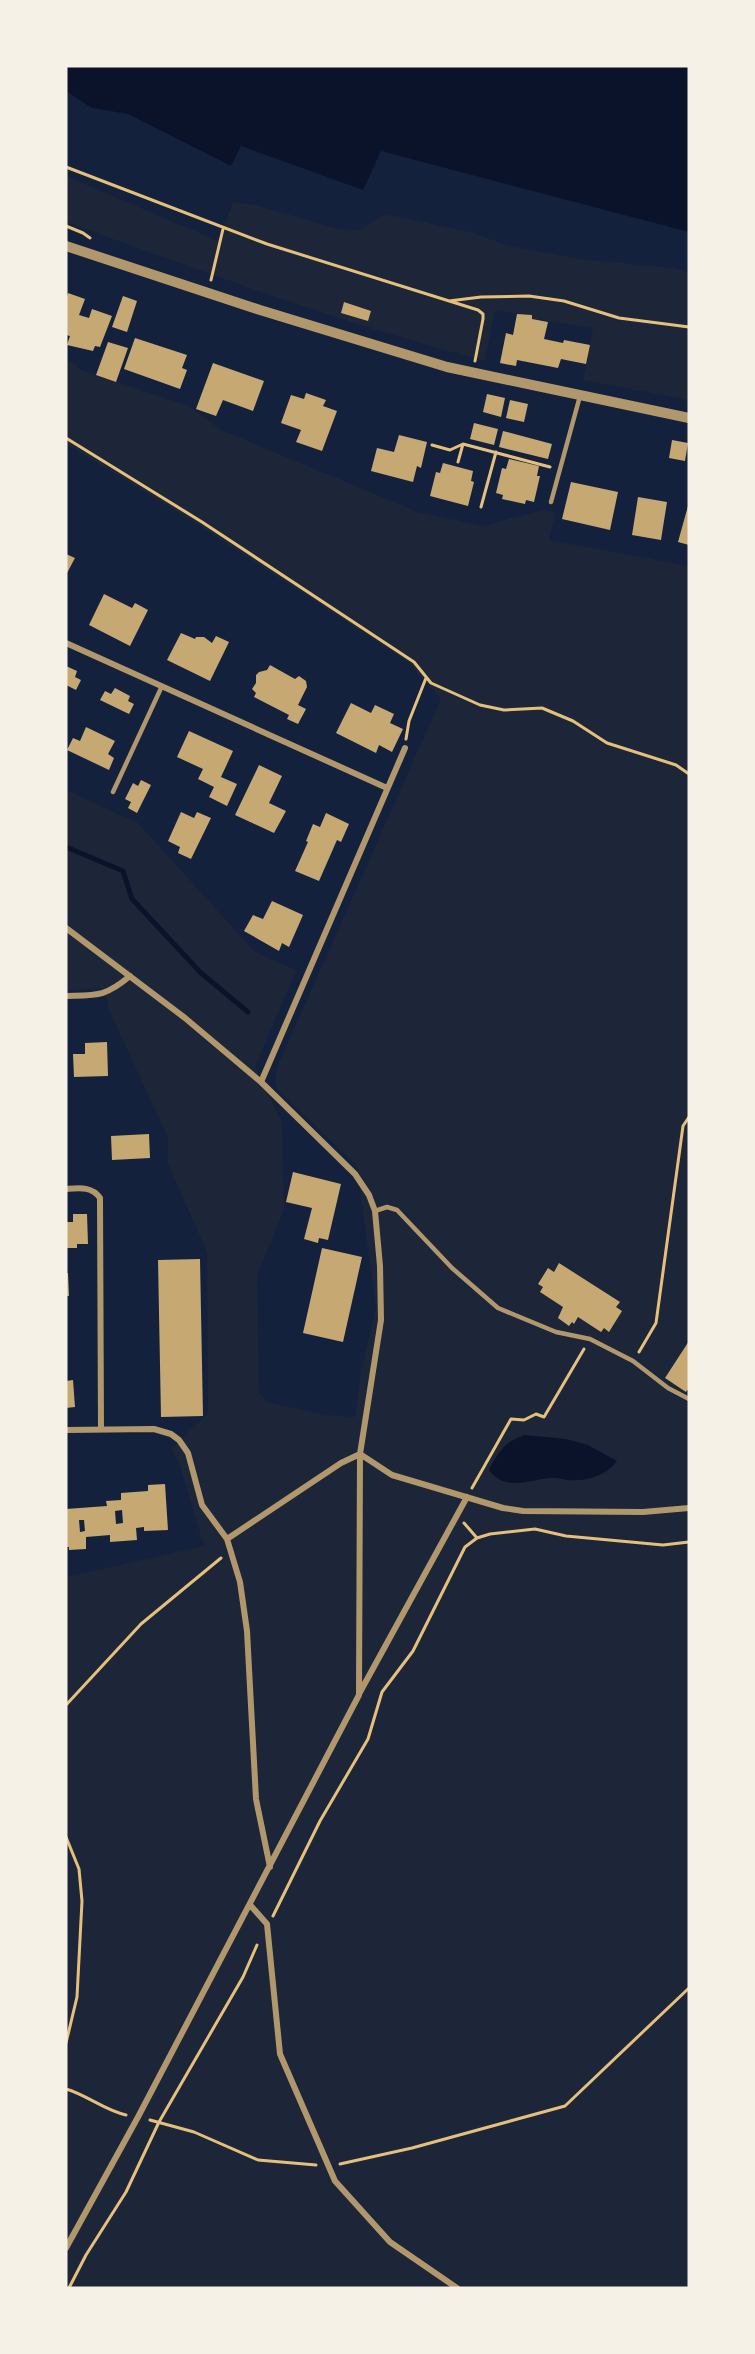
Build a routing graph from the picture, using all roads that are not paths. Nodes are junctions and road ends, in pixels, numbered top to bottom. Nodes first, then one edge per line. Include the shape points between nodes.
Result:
1 (66, 246) edge
2 (580, 396) junction
3 (689, 418) edge
4 (551, 502) dead end
5 (66, 643) edge
6 (162, 687) junction
7 (405, 748) road end
8 (387, 788) junction
9 (113, 792) dead end
10 (66, 928) edge
11 (130, 976) junction
12 (66, 996) edge
13 (261, 1082) junction
14 (66, 1189) edge
15 (375, 1212) junction
16 (689, 1400) edge
17 (101, 1428) junction
18 (66, 1430) edge
19 (360, 1454) junction
20 (467, 1497) junction
21 (689, 1508) edge
22 (227, 1539) junction
23 (359, 1695) junction
24 (270, 1868) junction
25 (250, 1906) junction
26 (66, 2248) edge
27 (457, 2288) edge

1 - 2 street via 368,344 447,367
2 - 3 street
2 - 4 lane
5 - 6 street
6 - 8 street
6 - 9 lane
7 - 8 street
8 - 13 street
10 - 11 street
11 - 12 street via 102,995
11 - 13 street
13 - 15 street via 355,1174
14 - 17 street via 87,1188 96,1191 100,1198
15 - 16 lane via 387,1207 397,1210 452,1268 498,1308 556,1332 590,1340 633,1361
15 - 19 street via 381,1320
17 - 18 street
17 - 22 street via 154,1429 179,1440 188,1454 202,1505
19 - 20 street via 392,1475
19 - 22 street
19 - 23 street
20 - 21 street via 523,1510 643,1512
20 - 23 street
22 - 24 street via 240,1582 248,1631 256,1799
23 - 24 street
24 - 25 street
25 - 26 street
25 - 27 street via 267,1924 280,2054 335,2181 390,2242

